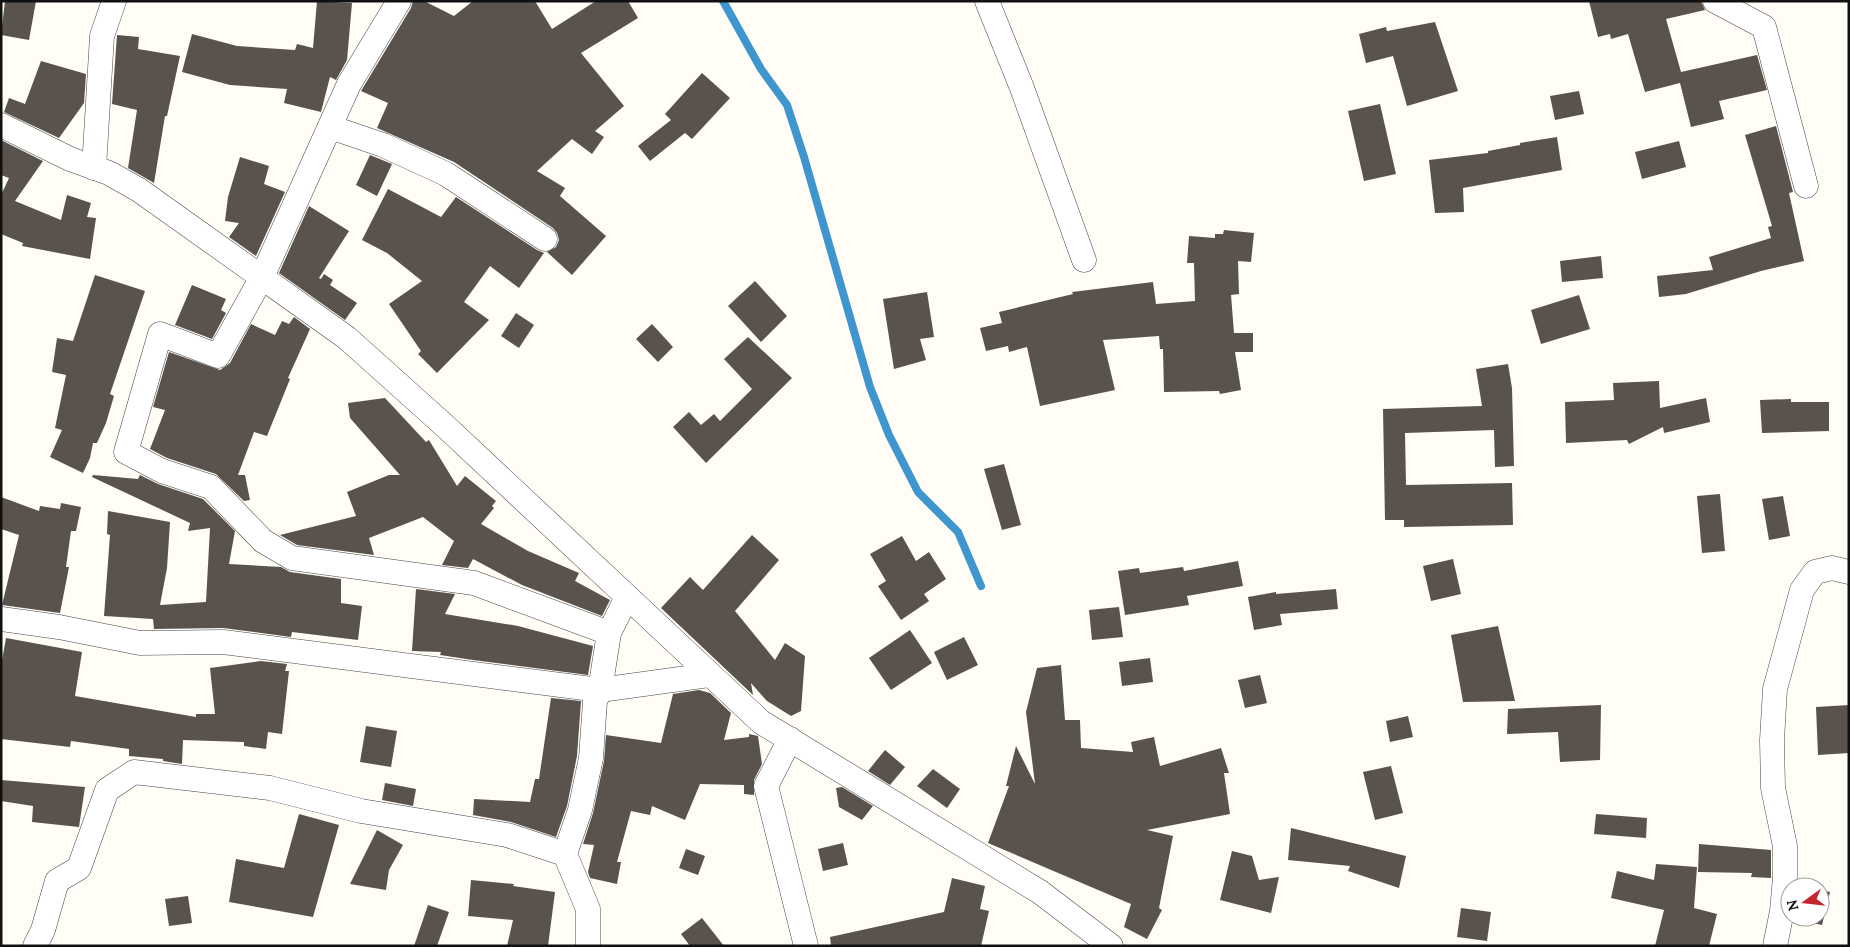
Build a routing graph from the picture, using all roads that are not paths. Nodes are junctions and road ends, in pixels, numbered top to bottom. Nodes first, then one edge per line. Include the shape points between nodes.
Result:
1 (114, 1) edge
2 (399, 1) edge
3 (987, 1) edge
4 (1715, 1) edge
5 (1, 125) edge
6 (330, 127) junction
7 (94, 168) junction
8 (1806, 186) dead end
9 (544, 239) dead end
10 (1084, 260) dead end
11 (262, 277) junction
12 (1849, 572) edge
13 (626, 597) junction
14 (1, 619) edge
15 (609, 634) junction
16 (709, 674) junction
17 (600, 690) junction
18 (790, 739) junction
19 (565, 854) junction
20 (35, 946) edge
21 (588, 946) edge
22 (806, 946) edge
23 (1111, 946) edge
24 (1775, 946) edge

1 - 7 street via 102,36
2 - 6 street via 349,84
3 - 10 street
4 - 8 street via 1764,27
5 - 7 street
6 - 9 street via 446,174
6 - 11 street
7 - 11 street via 139,190
11 - 13 street via 347,338
11 - 15 street via 218,356 160,334 126,452 162,471 211,488 263,541 292,558 474,583
12 - 24 street via 1832,568 1815,572 1802,590 1775,689 1774,788 1785,846 1782,912
13 - 15 street
13 - 16 street
14 - 17 street via 140,643 223,642
15 - 17 street
16 - 17 street
16 - 18 street via 761,722
17 - 19 street via 595,702 591,758 580,810
18 - 22 street via 766,786
18 - 23 street via 1040,892
19 - 20 street via 507,835 361,811 270,788 134,772 107,790 79,868 57,882
19 - 21 street via 588,909

